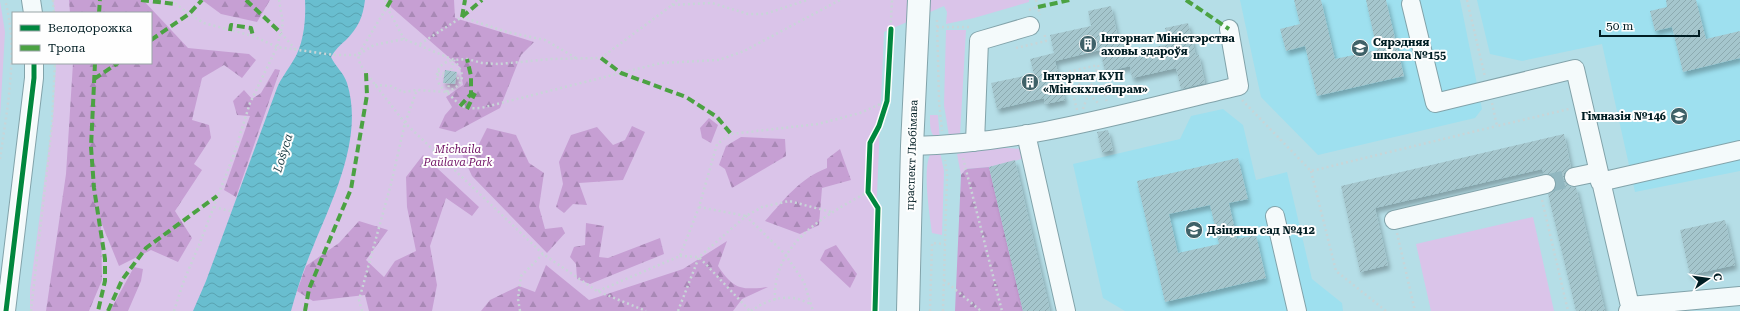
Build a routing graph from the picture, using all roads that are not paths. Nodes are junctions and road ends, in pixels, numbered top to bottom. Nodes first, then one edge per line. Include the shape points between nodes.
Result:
1 (31, 0) edge
2 (1411, 4) dead end
3 (924, 10) edge
4 (33, 12) edge
5 (1038, 25) road end
6 (1229, 29) dead end
7 (34, 64) edge
8 (1026, 134) junction
9 (960, 144) junction
10 (912, 146) junction
11 (1740, 150) edge
12 (1574, 177) tunnel mouth
13 (1599, 177) junction
14 (1542, 185) tunnel mouth
15 (1275, 216) dead end
16 (1394, 220) road end
17 (1736, 301) edge
18 (1630, 309) edge
19 (6, 311) edge
20 (908, 311) edge
21 (1066, 311) edge
22 (1297, 311) edge

1 - 4 street
2 - 13 street via 1435,103 1575,69
3 - 10 main road, праспект Любімава
5 - 9 street via 979,41
6 - 8 street via 1239,86 1067,127
7 - 19 street
8 - 9 street
8 - 21 street
9 - 10 street
10 - 20 main road, праспект Любімава
11 - 13 street
12 - 13 street
13 - 18 street
14 - 16 street
15 - 22 street
17 - 18 street

